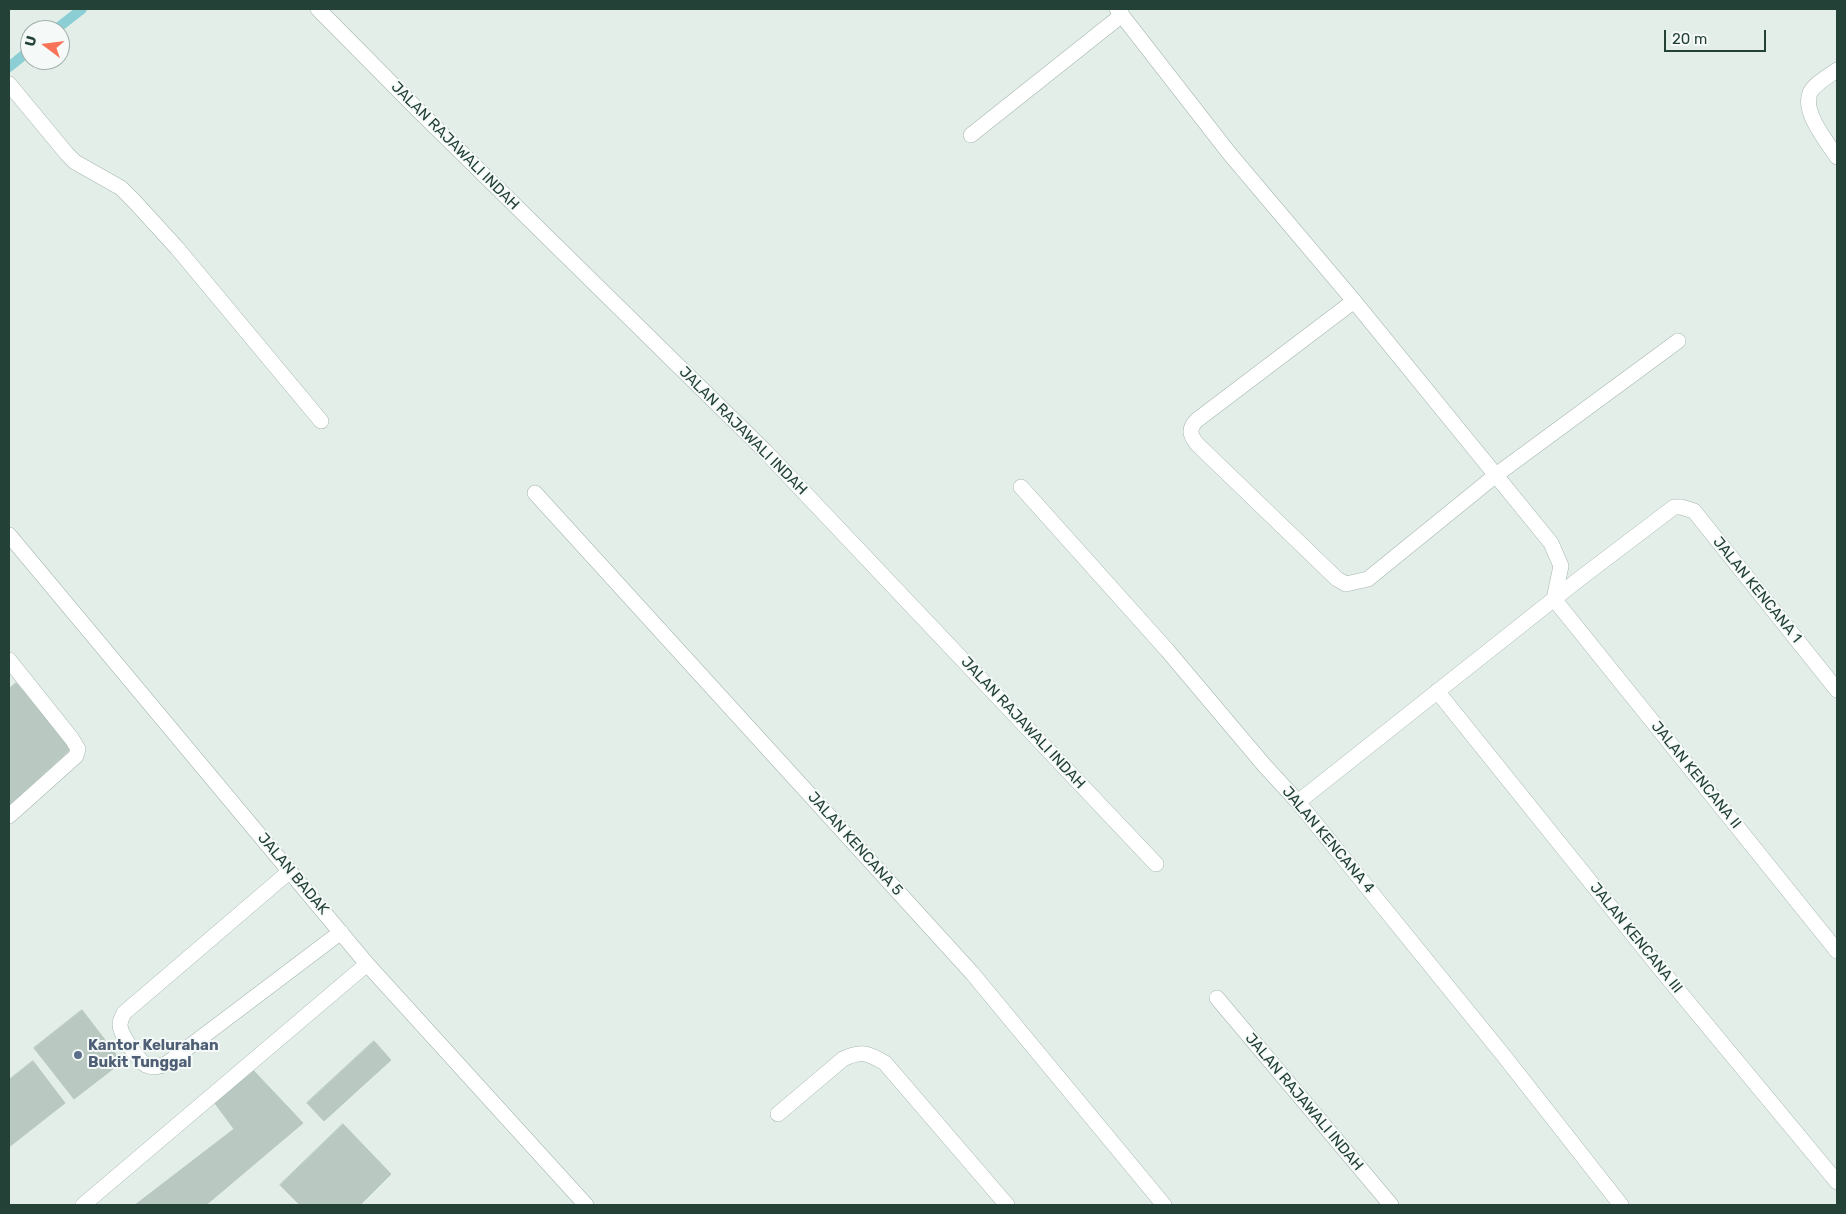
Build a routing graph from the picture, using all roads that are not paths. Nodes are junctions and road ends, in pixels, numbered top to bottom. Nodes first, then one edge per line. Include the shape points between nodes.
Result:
1 (318, 9) edge
2 (1120, 12) edge
3 (1837, 70) edge
4 (9, 84) edge
5 (970, 135) dead end
6 (1837, 156) edge
7 (1354, 301) junction
8 (1678, 341) dead end
9 (321, 421) dead end
10 (1496, 475) junction
11 (1021, 487) dead end
12 (535, 493) dead end
13 (9, 535) edge
14 (1554, 598) junction
15 (9, 660) edge
16 (1837, 690) edge
17 (1437, 692) junction
18 (1298, 802) junction
19 (9, 816) edge
20 (1156, 864) dead end
21 (290, 871) junction
22 (341, 932) junction
23 (1837, 952) edge
24 (367, 964) junction
25 (1217, 998) dead end
26 (778, 1114) dead end
27 (1837, 1182) edge
28 (83, 1205) edge
29 (586, 1205) edge
30 (1008, 1205) edge
31 (1164, 1205) edge
32 (1391, 1205) edge
33 (1621, 1205) edge

1 - 20 street, JALAN RAJAWALI INDAH via 765,451
2 - 5 street
2 - 7 street via 1229,152
3 - 6 street via 1810,94 1809,107 1810,114
4 - 9 street via 66,154 121,188 140,208
7 - 10 street
7 - 10 street via 1197,420 1190,433 1197,444 1337,579 1346,584 1368,579
8 - 10 street
10 - 14 street via 1551,543 1561,566
11 - 18 street, JALAN KENCANA 4
12 - 31 street, JALAN KENCANA 5 via 972,973
13 - 21 street, JALAN BADAK
14 - 16 street, JALAN KENCANA 1 via 1674,507 1682,507 1694,511
14 - 17 street
14 - 23 street, JALAN KENCANA II
15 - 19 street via 78,749 76,756
17 - 18 street
17 - 27 street, JALAN KENCANA III
18 - 33 street, JALAN KENCANA 4
21 - 22 street, JALAN BADAK
21 - 22 street via 124,1013 120,1020 122,1034 139,1058 152,1066 169,1062
22 - 24 street, JALAN BADAK
24 - 28 street
24 - 29 street, JALAN BADAK
25 - 32 street, JALAN RAJAWALI INDAH
26 - 30 street via 843,1059 854,1054 870,1055 885,1063

